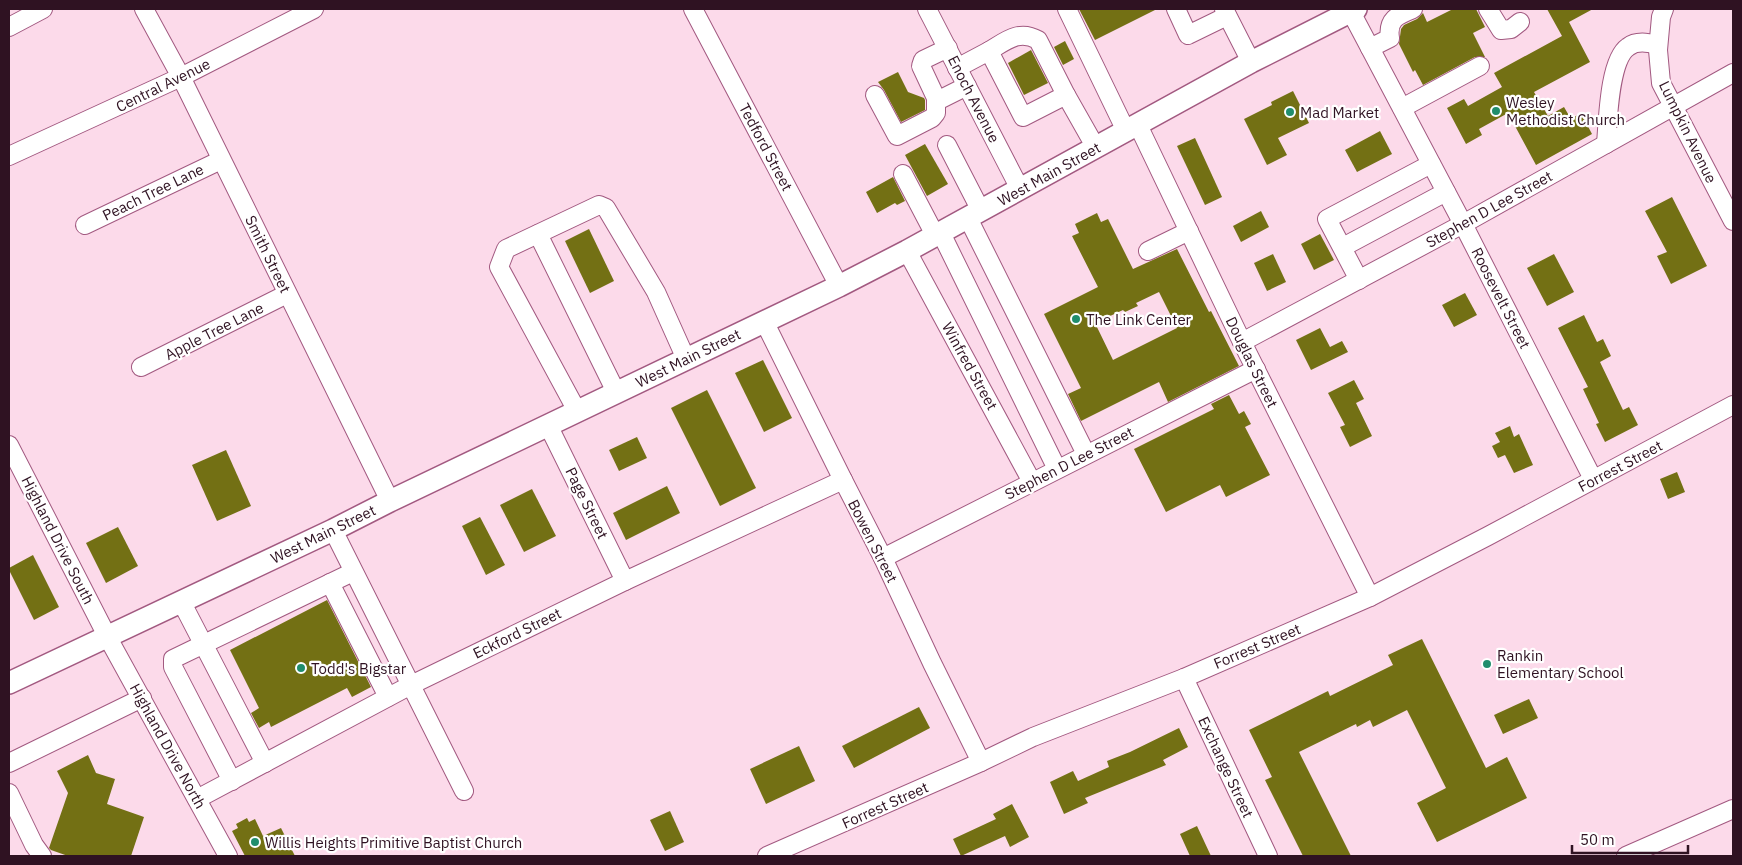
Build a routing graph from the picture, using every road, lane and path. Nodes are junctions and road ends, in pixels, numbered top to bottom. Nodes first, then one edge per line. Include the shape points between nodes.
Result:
1 (43, 9) edge
2 (144, 9) edge
3 (314, 9) edge
4 (694, 9) edge
5 (927, 9) edge
6 (1067, 9) edge
7 (1176, 9) edge
8 (1413, 9) edge
9 (1488, 9) edge
10 (1664, 9) edge
11 (1353, 10) edge
12 (1225, 12) edge
13 (1520, 22) dead end
14 (9, 27) edge
15 (1658, 45) junction
16 (948, 48) junction
17 (1370, 48) junction
18 (989, 52) junction
19 (1251, 62) junction
20 (1480, 66) dead end
21 (957, 68) junction
22 (1733, 73) edge
23 (181, 77) junction
24 (967, 86) junction
25 (875, 95) dead end
26 (1066, 95) junction
27 (936, 98) junction
28 (1674, 105) junction
29 (1402, 108) junction
30 (1132, 128) junction
31 (1606, 144) junction
32 (946, 145) dead end
33 (1096, 148) junction
34 (9, 156) edge
35 (221, 160) junction
36 (1431, 164) junction
37 (903, 174) dead end
38 (1020, 190) junction
39 (1446, 192) junction
40 (974, 214) junction
41 (1733, 222) edge
42 (1463, 224) junction
43 (85, 225) dead end
44 (1189, 231) junction
45 (538, 234) junction
46 (938, 234) junction
47 (1343, 247) junction
48 (907, 251) junction
49 (1148, 251) dead end
50 (1359, 280) junction
51 (839, 286) junction
52 (287, 294) junction
53 (764, 321) junction
54 (1242, 342) junction
55 (686, 359) junction
56 (141, 368) dead end
57 (1256, 369) junction
58 (616, 392) junction
59 (1733, 405) edge
60 (577, 411) junction
61 (548, 425) junction
62 (9, 445) edge
63 (1086, 454) junction
64 (1057, 469) junction
65 (1593, 479) junction
66 (843, 480) junction
67 (1032, 482) junction
68 (390, 501) junction
69 (332, 530) junction
70 (883, 558) junction
71 (353, 572) junction
72 (626, 581) junction
73 (330, 583) junction
74 (1370, 597) junction
75 (182, 601) junction
76 (107, 636) junction
77 (203, 644) junction
78 (1184, 678) junction
79 (9, 683) edge
80 (411, 684) junction
81 (388, 697) junction
82 (142, 698) junction
83 (981, 762) junction
84 (9, 763) edge
85 (265, 763) junction
86 (232, 781) junction
87 (464, 791) dead end
88 (9, 793) edge
89 (198, 799) junction
90 (1733, 809) edge
91 (42, 856) edge
92 (228, 856) edge
93 (767, 856) edge
94 (1268, 856) edge
95 (1626, 856) edge

1 - 14 street
2 - 23 street, Smith Street
3 - 23 street, Central Avenue
4 - 51 street, Tedford Street
5 - 16 street, Enoch Avenue
6 - 30 street, Douglas Street
7 - 12 street via 1188,35
8 - 17 street via 1394,19 1388,29 1390,38
9 - 13 street via 1501,30 1511,29
10 - 15 street, Lumpkin Avenue
11 - 17 street, Roosevelt Street
11 - 19 main road, West Main Street
12 - 19 street
15 - 28 street, Lumpkin Avenue via 1661,83
15 - 31 street via 1644,42 1628,46 1622,54 1612,77
16 - 21 street, Enoch Avenue
16 - 27 street via 923,60 921,66
17 - 29 street, Roosevelt Street
18 - 21 street
18 - 26 street via 1009,39 1030,35 1038,40
18 - 26 street via 1024,117
19 - 30 main road, West Main Street
20 - 29 street
21 - 24 street, Enoch Avenue
22 - 28 street, Stephen D Lee Street
23 - 34 street, Central Avenue
23 - 35 street, Smith Street
24 - 27 street via 939,100
24 - 38 street, Enoch Avenue
25 - 27 street via 897,136 932,118 936,113
26 - 33 street
28 - 31 street, Stephen D Lee Street
28 - 41 street, Lumpkin Avenue
29 - 36 street, Roosevelt Street
30 - 33 main road, West Main Street
30 - 44 street, Douglas Street
31 - 42 street, Stephen D Lee Street
32 - 40 street
33 - 38 main road, West Main Street
35 - 43 street, Peach Tree Lane
35 - 52 street, Smith Street
36 - 39 street, Roosevelt Street
36 - 47 street via 1327,219
37 - 46 street
38 - 40 main road, West Main Street
39 - 42 street, Roosevelt Street
39 - 47 street
40 - 46 main road, West Main Street
40 - 63 street
42 - 50 street, Stephen D Lee Street
42 - 65 street, Roosevelt Street
44 - 49 street
44 - 54 street, Douglas Street
45 - 55 street via 599,205 606,208 656,292
45 - 58 street
45 - 60 street via 506,249 499,267
46 - 48 main road, West Main Street
46 - 64 street
47 - 50 street
48 - 51 main road, West Main Street
48 - 67 street, Winfred Street
50 - 54 street, Stephen D Lee Street
51 - 53 main road, West Main Street
52 - 56 street, Apple Tree Lane
52 - 68 street, Smith Street
53 - 55 main road, West Main Street
53 - 66 street, Bowen Street
54 - 57 street, Douglas Street
55 - 58 main road, West Main Street
57 - 63 street, Stephen D Lee Street
57 - 74 street, Douglas Street
58 - 60 main road, West Main Street
59 - 65 street, Forrest Street
60 - 61 main road, West Main Street
61 - 68 main road, West Main Street
61 - 72 street, Page Street
62 - 76 street, Highland Drive South
63 - 64 street, Stephen D Lee Street
64 - 67 street, Stephen D Lee Street
65 - 74 street, Forrest Street
66 - 70 street, Bowen Street
66 - 72 street, Eckford Street
67 - 70 street, Stephen D Lee Street
68 - 69 main road, West Main Street
69 - 71 street
69 - 75 main road, West Main Street
70 - 83 street, Bowen Street
71 - 73 street
71 - 80 street
72 - 80 street, Eckford Street
73 - 77 street
73 - 81 street
74 - 78 street, Forrest Street
75 - 76 main road, West Main Street
75 - 77 street
76 - 79 main road, West Main Street
76 - 82 street, Highland Drive North
77 - 85 street
77 - 86 street via 174,659 173,666
78 - 83 street, Forrest Street via 1033,737
78 - 94 street, Exchange Street
80 - 81 street, Eckford Street
80 - 87 street
81 - 85 street, Eckford Street
82 - 84 street
82 - 89 street, Highland Drive North
83 - 93 street, Forrest Street
85 - 86 street, Eckford Street
86 - 89 street, Eckford Street
88 - 91 street
89 - 92 street, Highland Drive North
90 - 95 street

